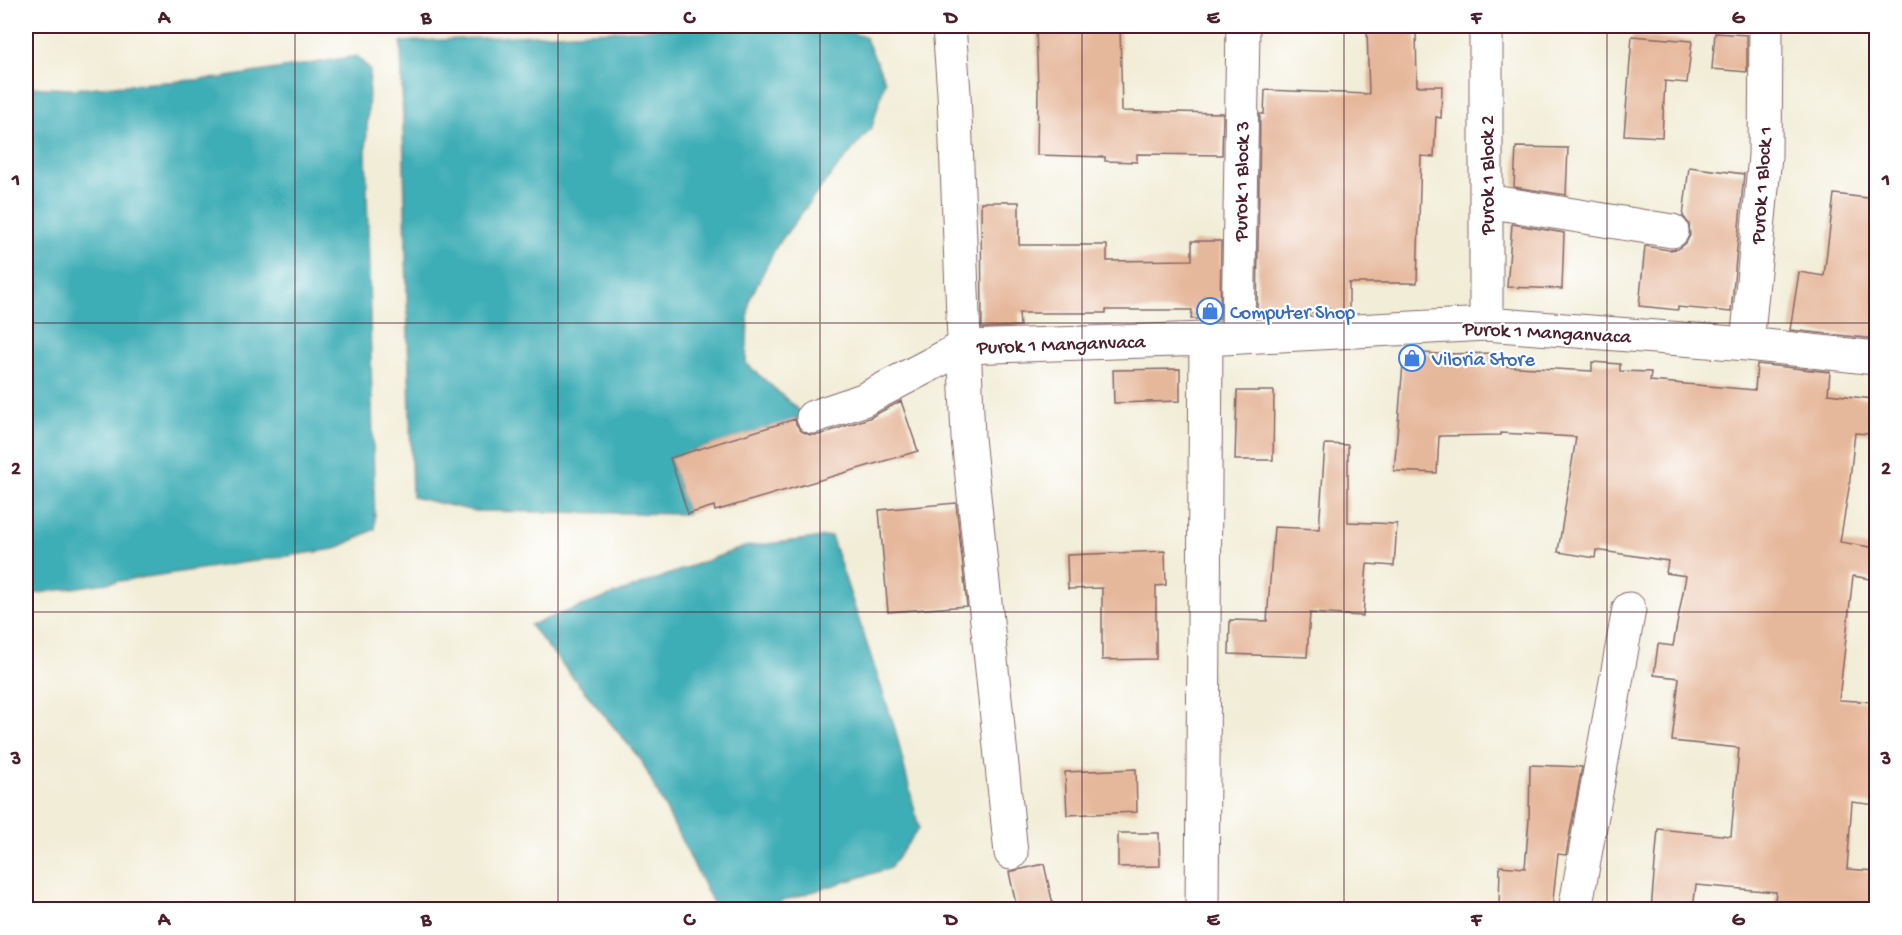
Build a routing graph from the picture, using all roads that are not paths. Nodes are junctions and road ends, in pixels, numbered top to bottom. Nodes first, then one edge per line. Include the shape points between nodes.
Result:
1 (949, 26) edge
2 (1243, 26) edge
3 (1486, 26) edge
4 (1766, 26) edge
5 (1486, 201) junction
6 (1672, 231) dead end
7 (1486, 324) junction
8 (1238, 337) junction
9 (1206, 339) junction
10 (1747, 344) junction
11 (964, 346) junction
12 (1876, 358) edge
13 (813, 417) dead end
14 (1629, 609) dead end
15 (1011, 853) dead end
16 (1202, 909) edge
17 (1575, 909) edge

1 - 11 street
2 - 8 street, Purok 1 Block 3
3 - 5 street, Purok 1 Block 2
4 - 10 street, Purok 1 Block 1 via 1765,156
5 - 6 street
5 - 7 street, Purok 1 Block 2
7 - 8 street, Purok 1 Manganvaca
7 - 10 street, Purok 1 Manganvaca
8 - 9 street, Purok 1 Manganvaca
9 - 11 street, Purok 1 Manganvaca
9 - 16 street
10 - 12 street, Purok 1 Manganvaca
11 - 13 street via 863,400
11 - 15 street via 968,438
14 - 17 street

